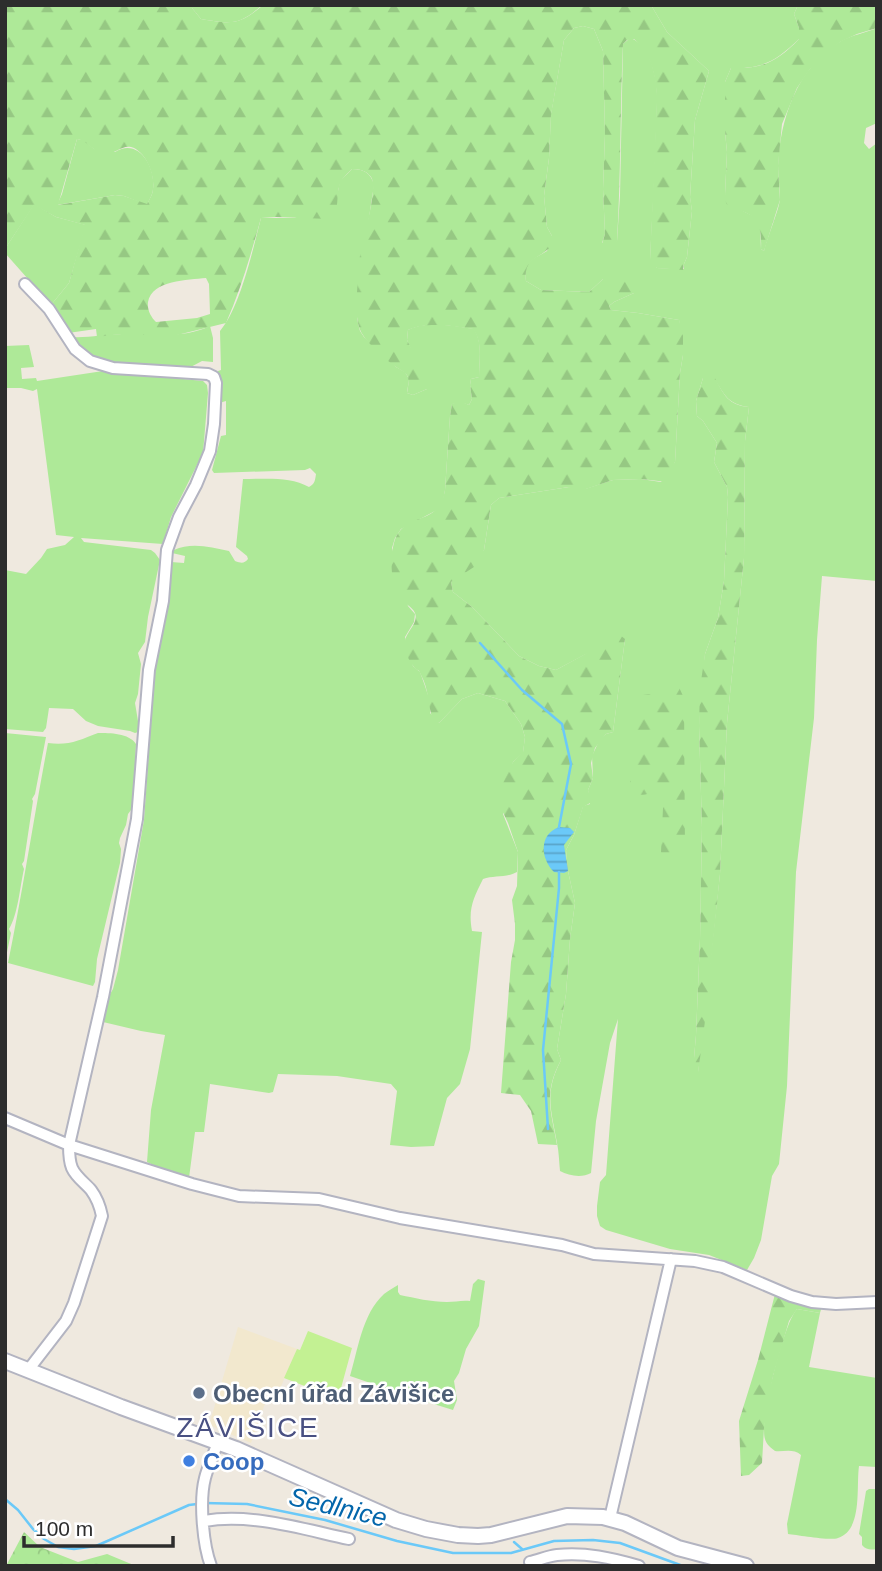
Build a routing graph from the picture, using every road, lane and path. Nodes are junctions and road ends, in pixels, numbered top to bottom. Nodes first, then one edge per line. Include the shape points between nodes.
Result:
1 (25, 284) dead end
2 (5, 1118) edge
3 (69, 1145) junction
4 (671, 1259) junction
5 (877, 1302) edge
6 (5, 1361) edge
7 (29, 1369) junction
8 (218, 1442) junction
9 (203, 1517) junction
10 (610, 1518) junction
11 (349, 1539) dead end
12 (530, 1562) dead end
13 (211, 1566) edge
14 (639, 1566) edge
15 (746, 1566) edge

1 - 3 street via 49,309 75,349 90,361 113,368 208,374 216,383 210,451 167,550 163,601 149,670 137,819
2 - 3 street
3 - 4 street via 239,1196 319,1199 400,1219 594,1254
3 - 7 street via 72,1168 100,1205 102,1216 66,1321
4 - 5 street via 723,1267 812,1302
4 - 10 street
6 - 7 street
7 - 8 street
8 - 9 street via 205,1479
8 - 10 street via 426,1529 478,1536 567,1516
9 - 11 street via 258,1520
9 - 13 street
10 - 15 street via 678,1548
12 - 14 street via 556,1555 595,1555

